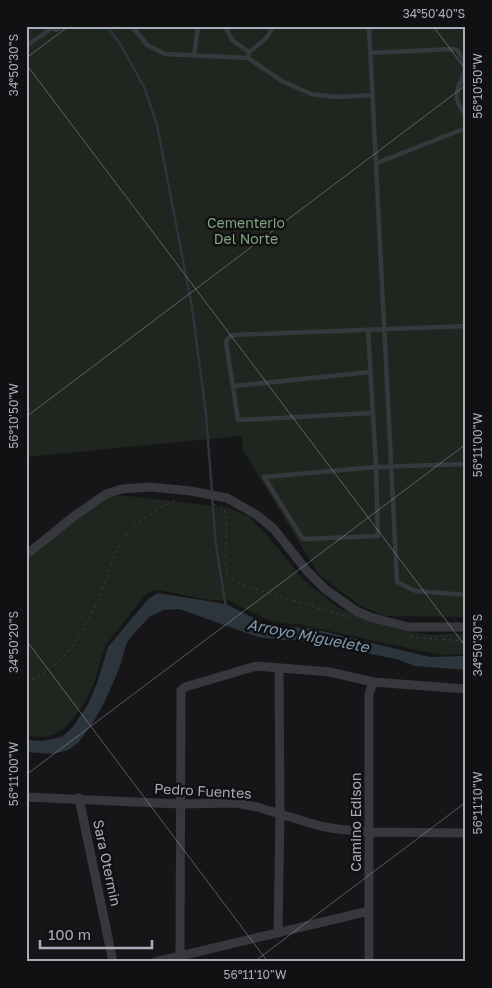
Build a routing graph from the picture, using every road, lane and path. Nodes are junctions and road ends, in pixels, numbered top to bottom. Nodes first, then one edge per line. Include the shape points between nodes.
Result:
1 (63, 26) edge
2 (132, 26) edge
3 (198, 26) edge
4 (224, 26) edge
5 (272, 26) edge
6 (369, 26) edge
7 (49, 28) edge
8 (26, 46) edge
9 (249, 52) junction
10 (370, 53) junction
11 (194, 56) junction
12 (248, 58) junction
13 (373, 95) junction
14 (466, 116) edge
15 (466, 128) edge
16 (377, 163) junction
17 (466, 326) edge
18 (383, 329) junction
19 (368, 330) junction
20 (371, 372) junction
21 (232, 386) junction
22 (372, 412) junction
23 (466, 464) edge
24 (392, 466) junction
25 (376, 467) junction
26 (184, 498) dead end
27 (216, 505) dead end
28 (26, 555) edge
29 (466, 595) edge
30 (356, 620) dead end
31 (466, 627) edge
32 (410, 636) dead end
33 (466, 640) edge
34 (280, 668) junction
35 (26, 682) edge
36 (373, 682) junction
37 (466, 689) edge
38 (26, 797) edge
39 (79, 798) junction
40 (179, 804) junction
41 (280, 814) junction
42 (370, 832) junction
43 (466, 833) edge
44 (369, 911) junction
45 (278, 933) junction
46 (180, 959) edge
47 (114, 962) edge
48 (155, 962) edge
49 (370, 962) edge

1 - 7 lane via 56,30
2 - 11 lane via 155,50
3 - 11 lane
4 - 9 lane via 232,40
5 - 9 lane via 271,32
6 - 10 lane
7 - 8 lane
9 - 12 lane
10 - 13 lane
10 - 14 lane via 457,50 466,72 457,101
11 - 12 lane
12 - 13 lane via 282,82 311,94 335,97
13 - 16 lane
15 - 16 lane
16 - 18 lane
17 - 18 lane
18 - 19 lane
18 - 24 lane
19 - 20 lane
19 - 21 lane via 232,335 226,342
20 - 21 lane
20 - 22 lane
21 - 22 lane via 238,420
22 - 25 lane
23 - 24 lane
24 - 25 lane
24 - 29 lane via 397,582 416,591
25 - 25 lane via 283,475 264,477 303,539 378,536
26 - 35 path via 135,526 121,543 90,619 68,653 40,676
27 - 30 path via 224,508 227,516 227,575 239,584
28 - 31 street via 106,494 150,487 191,491 227,498 257,514 325,589 356,611 408,628
32 - 33 path
34 - 36 street via 330,672
34 - 40 street via 246,668 181,690
34 - 41 street
36 - 37 street
36 - 42 street, Camino Edison via 369,694
38 - 39 street, Pedro Fuentes
39 - 40 street, Pedro Fuentes
39 - 47 street, Sara Otermin
40 - 41 street, Pedro Fuentes via 236,804
40 - 46 street
41 - 42 street, Pedro Fuentes via 329,828
41 - 45 street
42 - 43 street, Pedro Fuentes
42 - 44 street, Camino Edison
44 - 45 street
44 - 49 street, Camino Edison
45 - 46 street
46 - 48 street

